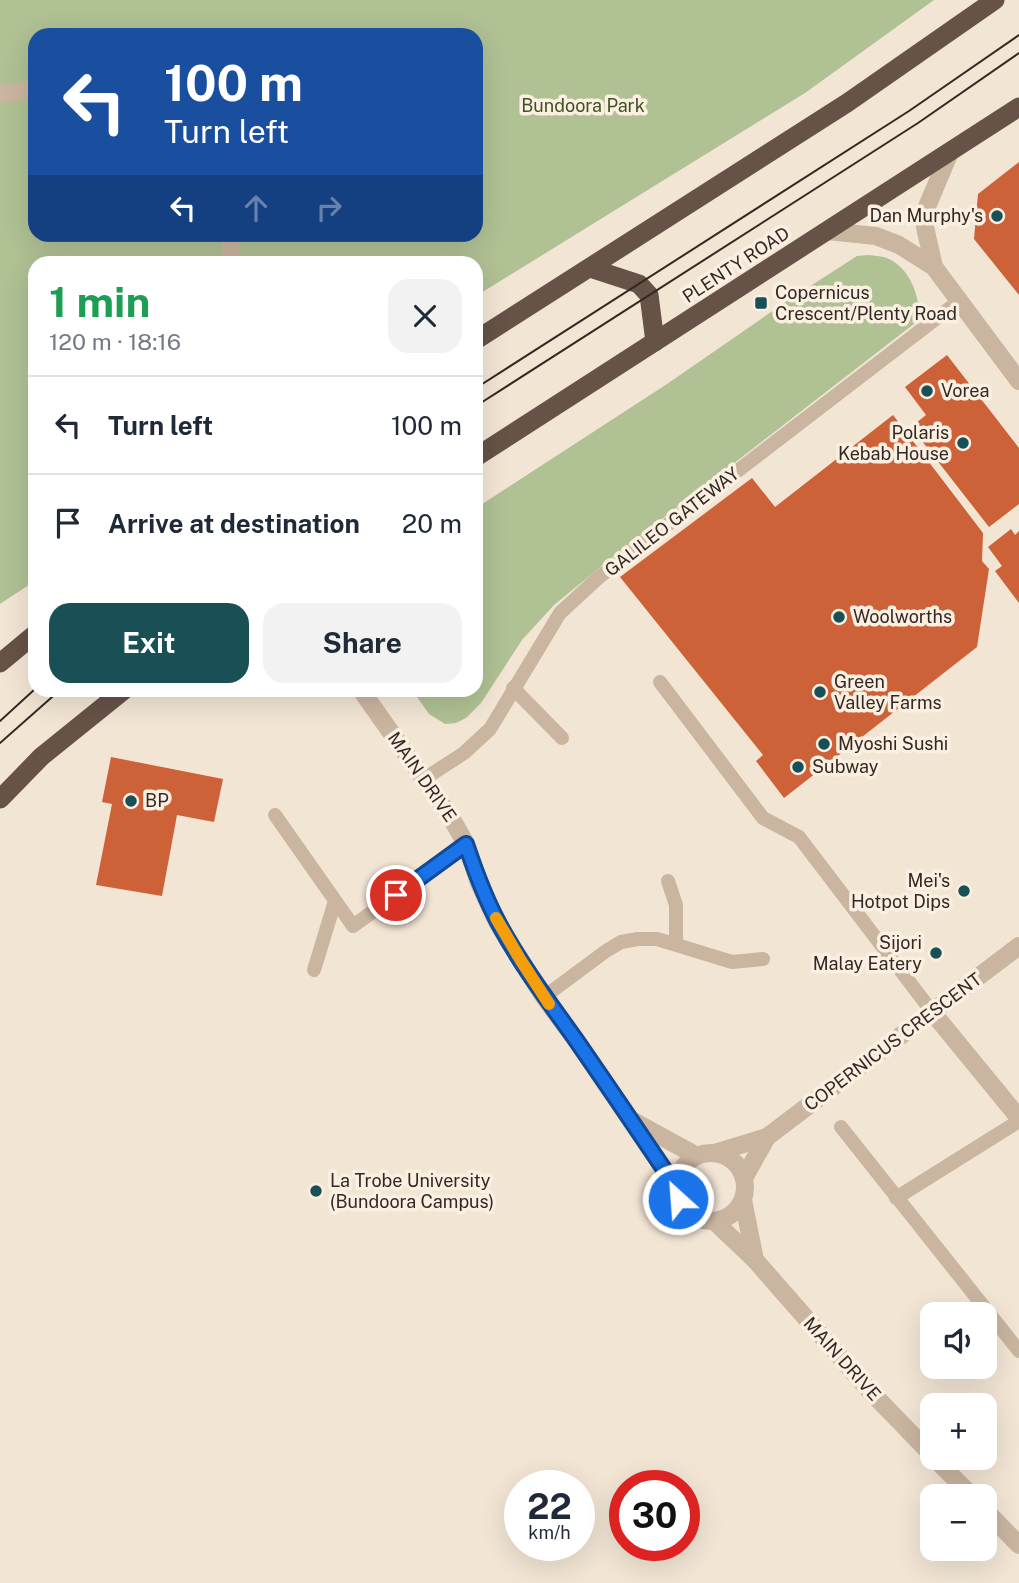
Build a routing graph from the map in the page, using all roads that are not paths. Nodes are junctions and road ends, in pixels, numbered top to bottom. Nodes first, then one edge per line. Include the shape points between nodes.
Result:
1 (995, 0) edge
2 (28, 90) edge
3 (0, 94) edge
4 (1019, 107) edge
5 (950, 152) junction
6 (827, 231) junction
7 (934, 267) junction
8 (590, 268) junction
9 (960, 301) junction
10 (483, 336) edge
11 (655, 342) junction
12 (1012, 357) edge
13 (1019, 381) edge
14 (483, 453) edge
15 (28, 640) edge
16 (0, 663) edge
17 (660, 682) dead end
18 (513, 688) junction
19 (115, 697) edge
20 (366, 697) edge
21 (562, 738) dead end
22 (424, 779) junction
23 (0, 799) edge
24 (275, 815) dead end
25 (466, 844) junction
26 (668, 881) dead end
27 (335, 901) junction
28 (676, 944) junction
29 (1019, 946) edge
30 (763, 959) dead end
31 (314, 970) dead end
32 (544, 997) junction
33 (933, 1013) junction
34 (630, 1119) junction
35 (1019, 1119) edge
36 (841, 1127) dead end
37 (767, 1136) junction
38 (705, 1154) junction
39 (744, 1178) junction
40 (676, 1187) junction
41 (897, 1198) junction
42 (743, 1200) junction
43 (715, 1222) junction
44 (755, 1260) junction
45 (1019, 1351) edge
46 (920, 1443) edge
47 (947, 1470) edge
48 (960, 1484) edge
49 (997, 1522) edge
50 (1019, 1545) edge

1 - 8 highway via 847,103
2 - 3 street
4 - 5 highway, PLENTY ROAD
5 - 6 highway, PLENTY ROAD
5 - 7 street via 926,209
6 - 7 street via 876,236
6 - 11 highway, PLENTY ROAD
7 - 9 street
8 - 10 highway
8 - 11 highway via 639,284 649,295
9 - 12 street
9 - 18 lane, GALILEO GATEWAY via 598,578 559,613
11 - 14 highway, PLENTY ROAD
12 - 13 street
15 - 16 highway
17 - 33 lane via 762,818 799,837
18 - 21 lane
18 - 22 lane, GALILEO GATEWAY via 489,729 464,753
19 - 23 highway via 41,757
20 - 22 street, MAIN DRIVE
22 - 25 street, MAIN DRIVE
24 - 27 lane
25 - 27 lane via 353,926
25 - 32 street, MAIN DRIVE via 498,922
26 - 28 lane via 676,905
27 - 31 lane
28 - 30 lane via 732,962
28 - 32 lane via 657,939 621,942
29 - 33 street, COPERNICUS CRESCENT
32 - 34 street, MAIN DRIVE
33 - 35 street
33 - 37 street, COPERNICUS CRESCENT
34 - 38 street, MAIN DRIVE
34 - 40 street, MAIN DRIVE
35 - 41 lane
36 - 41 lane
37 - 38 street, COPERNICUS CRESCENT
37 - 39 street, COPERNICUS CRESCENT
38 - 39 street via 732,1160
38 - 40 street via 684,1165
39 - 42 street
40 - 43 street via 684,1209 695,1218
41 - 45 lane
42 - 43 street via 733,1214
42 - 44 street, MAIN DRIVE
43 - 44 street, MAIN DRIVE
44 - 46 street, MAIN DRIVE
47 - 48 street, MAIN DRIVE
49 - 50 street

